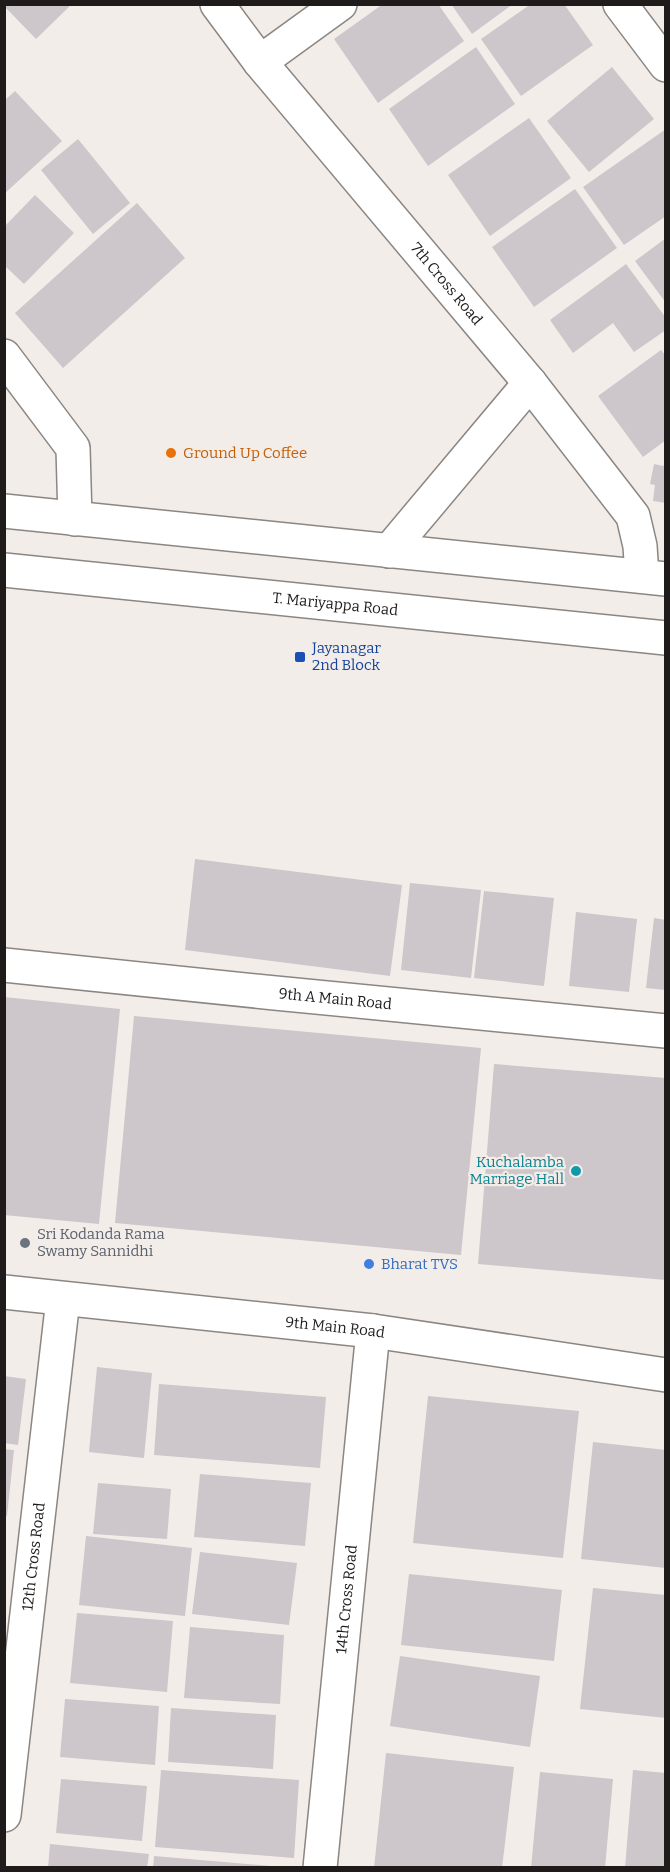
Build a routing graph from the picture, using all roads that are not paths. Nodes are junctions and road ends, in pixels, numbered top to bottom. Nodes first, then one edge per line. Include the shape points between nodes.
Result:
1 (217, 4) edge
2 (340, 4) edge
3 (620, 4) edge
4 (260, 62) junction
5 (666, 65) edge
6 (4, 356) edge
7 (530, 383) junction
8 (4, 512) edge
9 (75, 519) junction
10 (389, 551) junction
11 (4, 570) edge
12 (654, 577) edge
13 (666, 638) edge
14 (4, 965) edge
15 (666, 1031) edge
16 (4, 1292) edge
17 (63, 1299) junction
18 (373, 1331) junction
19 (666, 1375) edge
20 (4, 1815) edge
21 (320, 1868) edge

1 - 4 street, 7th Cross Road
2 - 4 street
3 - 5 street
4 - 7 street, 7th Cross Road
6 - 9 street via 73,448
7 - 10 street
7 - 12 street, 7th Cross Road via 633,516 640,546
8 - 9 street
9 - 10 street
10 - 12 street
11 - 13 street, T. Mariyappa Road
14 - 15 street, 9th A Main Road
16 - 17 street, 9th Main Road
17 - 18 street, 9th Main Road
17 - 20 street, 12th Cross Road
18 - 19 street, 9th Main Road
18 - 21 street, 14th Cross Road

